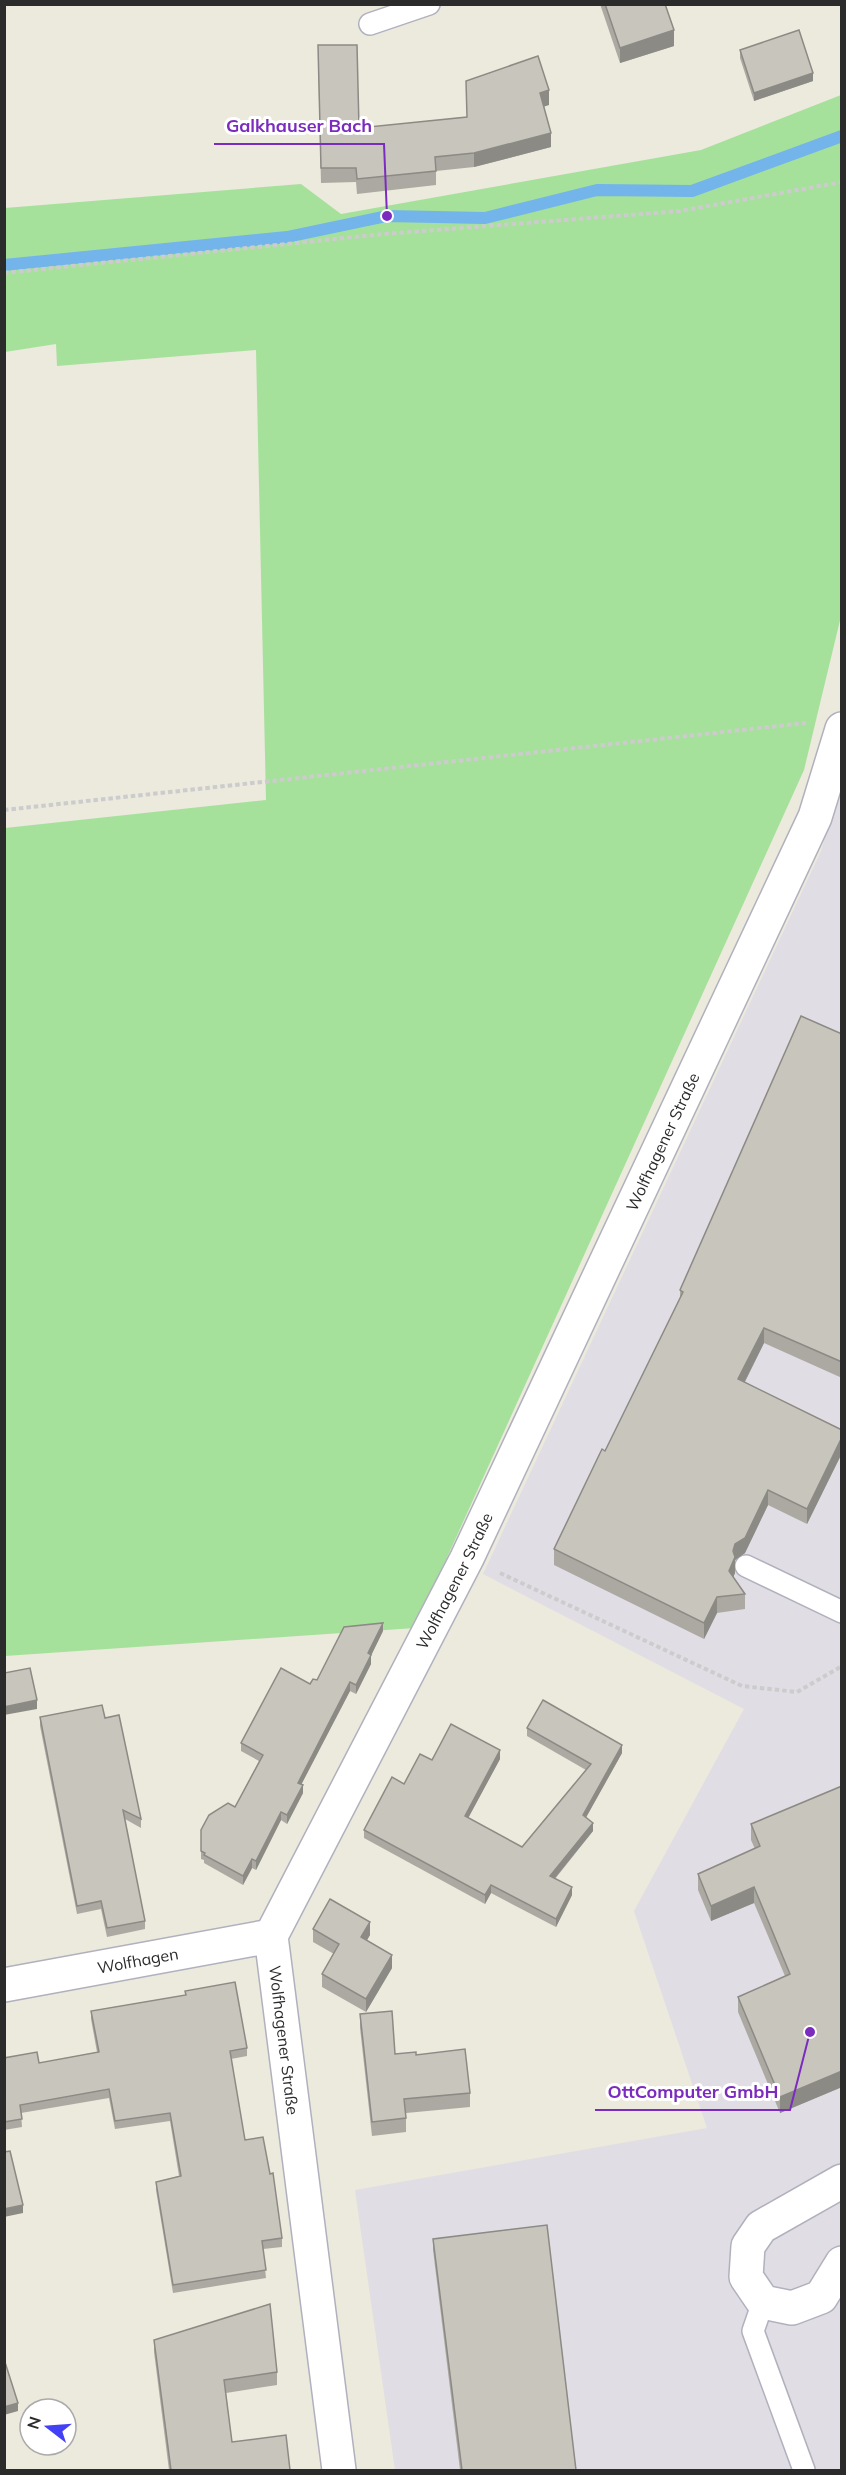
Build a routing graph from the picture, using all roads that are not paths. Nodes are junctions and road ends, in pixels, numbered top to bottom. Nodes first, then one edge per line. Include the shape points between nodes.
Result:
1 (429, 4) edge
2 (370, 24) dead end
3 (841, 731) edge
4 (746, 1566) dead end
5 (842, 1612) edge
6 (271, 1936) junction
7 (4, 1984) edge
8 (842, 2181) edge
9 (841, 2264) edge
10 (763, 2302) junction
11 (339, 2470) edge
12 (804, 2470) edge

1 - 2 lane
3 - 6 street, Wolfhagener Straße via 815,817 467,1557
4 - 5 lane
6 - 7 street, Wolfhagen
6 - 11 street, Wolfhagener Straße
8 - 10 street via 761,2227 748,2246 746,2277
9 - 10 street via 821,2297 792,2308
10 - 12 lane via 753,2331

